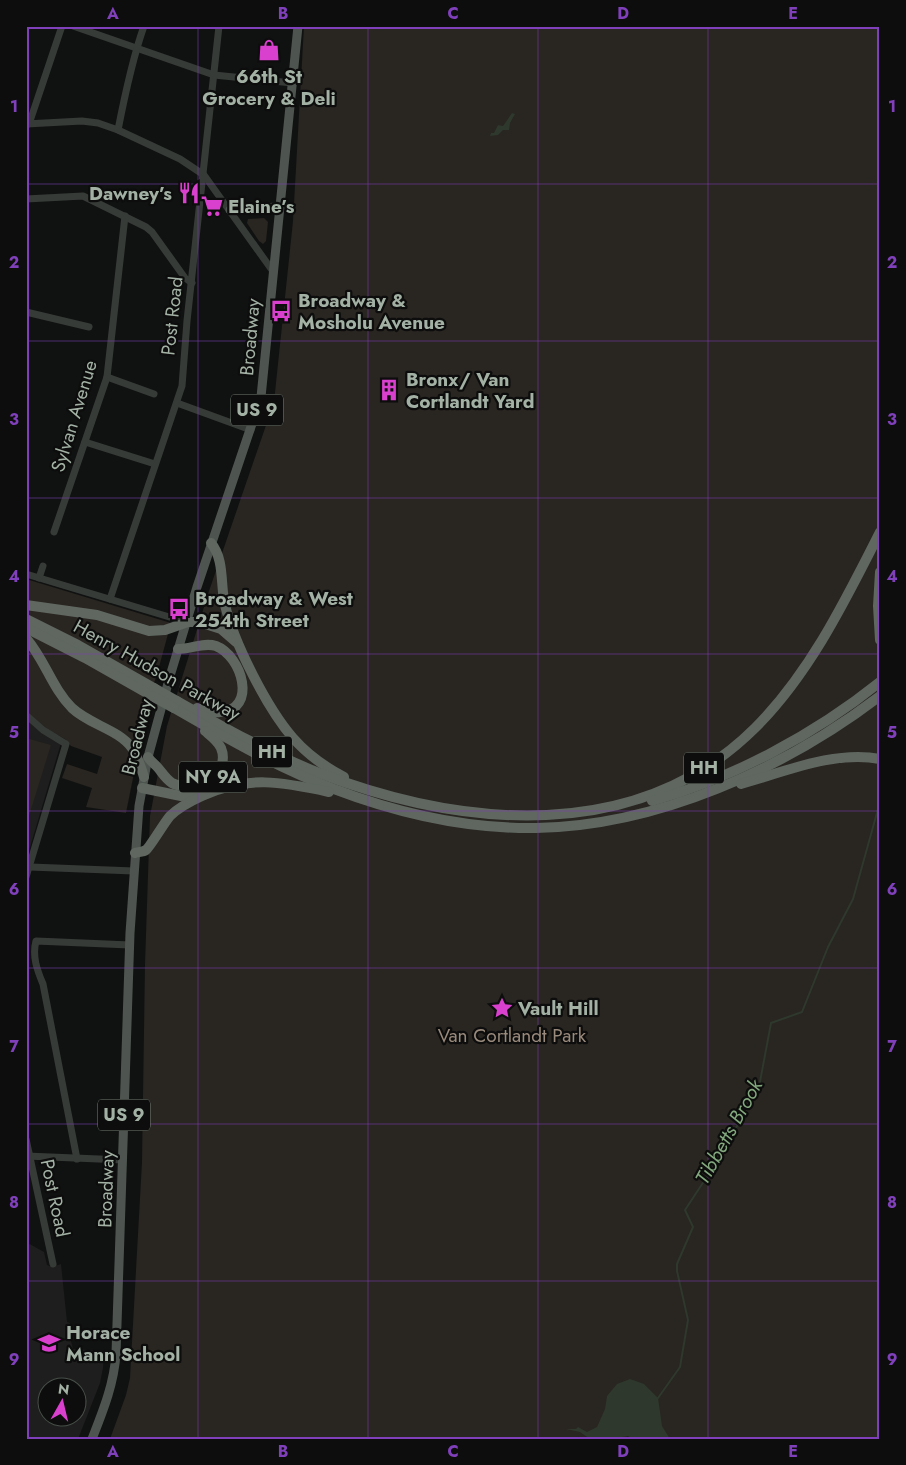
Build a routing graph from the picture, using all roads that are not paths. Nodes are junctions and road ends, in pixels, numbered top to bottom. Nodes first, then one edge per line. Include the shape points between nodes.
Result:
1 (62, 26) edge
2 (73, 26) edge
3 (144, 26) edge
4 (220, 26) edge
5 (298, 26) edge
6 (136, 49) junction
7 (214, 75) junction
8 (292, 84) junction
9 (28, 124) edge
10 (118, 130) junction
11 (204, 175) junction
12 (26, 199) edge
13 (278, 207) junction
14 (230, 210) junction
15 (125, 216) junction
16 (272, 270) junction
17 (192, 283) junction
18 (26, 312) edge
19 (89, 327) dead end
20 (107, 376) junction
21 (154, 394) dead end
22 (177, 403) junction
23 (251, 430) junction
24 (85, 442) junction
25 (155, 464) junction
26 (54, 532) dead end
27 (880, 532) edge
28 (211, 543) junction
29 (43, 566) dead end
30 (880, 572) edge
31 (26, 574) edge
32 (39, 578) junction
33 (110, 599) junction
34 (26, 605) edge
35 (26, 619) edge
36 (186, 622) junction
37 (26, 628) edge
38 (26, 638) edge
39 (880, 640) edge
40 (178, 649) junction
41 (241, 649) junction
42 (880, 682) edge
43 (153, 692) junction
44 (880, 696) edge
45 (175, 705) junction
46 (26, 716) edge
47 (187, 716) junction
48 (148, 757) junction
49 (880, 759) edge
50 (144, 777) junction
51 (142, 788) junction
52 (215, 790) junction
53 (372, 790) junction
54 (699, 795) junction
55 (366, 800) junction
56 (605, 809) junction
57 (135, 853) junction
58 (30, 867) junction
59 (134, 871) junction
60 (26, 877) edge
61 (130, 945) junction
62 (26, 1139) edge
63 (28, 1156) edge
64 (77, 1159) junction
65 (123, 1160) junction
66 (53, 1264) dead end
67 (92, 1439) edge

1 - 9 street
2 - 6 street
3 - 6 street
4 - 7 street, Post Road
5 - 8 main road, Broadway / US 9
6 - 7 street
6 - 10 street
7 - 8 street
7 - 11 street, Post Road
8 - 13 main road, Broadway / US 9
9 - 10 street via 82,121
10 - 11 street via 180,159
11 - 14 street
11 - 17 street, Post Road
12 - 15 street via 83,196
13 - 14 main road
13 - 16 main road, Broadway / US 9
14 - 16 street
15 - 17 street via 146,226
15 - 20 street, Sylvan Avenue
16 - 23 main road, Broadway / US 9 via 261,397
17 - 22 street, Post Road via 182,386
18 - 19 street
20 - 21 street
20 - 24 street, Sylvan Avenue
22 - 23 street
22 - 25 street, Post Road
23 - 28 main road, Broadway / US 9
24 - 25 street
24 - 26 street, Sylvan Avenue
25 - 33 street, Post Road
27 - 56 highway, Henry Hudson Parkway / HH via 811,657 781,700 756,727 721,757 679,782
28 - 36 main road, Broadway / US 9
28 - 41 highway via 219,555 227,613
29 - 32 street
30 - 39 highway
31 - 32 street
32 - 33 street
33 - 36 street
34 - 36 highway via 97,615 149,630 165,630
35 - 43 highway, Henry Hudson Parkway / HH via 78,645
36 - 40 main road, Broadway / US 9
36 - 41 highway via 199,622 221,629
37 - 43 highway, Henry Hudson Parkway / HH
38 - 50 highway via 64,699 81,716 128,743 136,754
40 - 45 highway via 209,645 223,650 237,667 243,690 235,706 222,712
40 - 48 main road, Broadway / US 9
41 - 53 highway via 259,685 293,738 330,769
42 - 56 highway via 850,705 768,754 656,800
43 - 45 highway, Henry Hudson Parkway / HH, bridge
44 - 54 highway, Henry Hudson Parkway / HH via 789,755
45 - 47 highway, Henry Hudson Parkway / HH
45 - 53 highway, Henry Hudson Parkway / HH via 287,759
46 - 58 street via 66,744
47 - 48 highway, NY 9A via 221,748 223,761 216,774 196,785 177,785 164,777
47 - 55 highway, Henry Hudson Parkway / HH via 302,776
48 - 50 main road, Broadway / US 9
49 - 54 highway via 834,758
50 - 51 main road, Broadway / US 9
51 - 52 highway via 187,796
51 - 57 main road, Broadway / US 9
52 - 55 highway via 274,782
52 - 57 highway via 176,811 162,825 148,848
53 - 56 highway, Henry Hudson Parkway / HH via 428,804 496,815
54 - 55 highway, Henry Hudson Parkway / HH via 631,816 536,828 442,819
57 - 59 main road, Broadway / US 9
58 - 59 street
58 - 60 street
59 - 61 main road, Broadway / US 9
61 - 64 street via 36,941 36,967
61 - 65 main road, Broadway / US 9
62 - 63 street, Post Road
63 - 64 street
63 - 66 street, Post Road
64 - 65 street
65 - 67 main road, Broadway / US 9 via 115,1372

